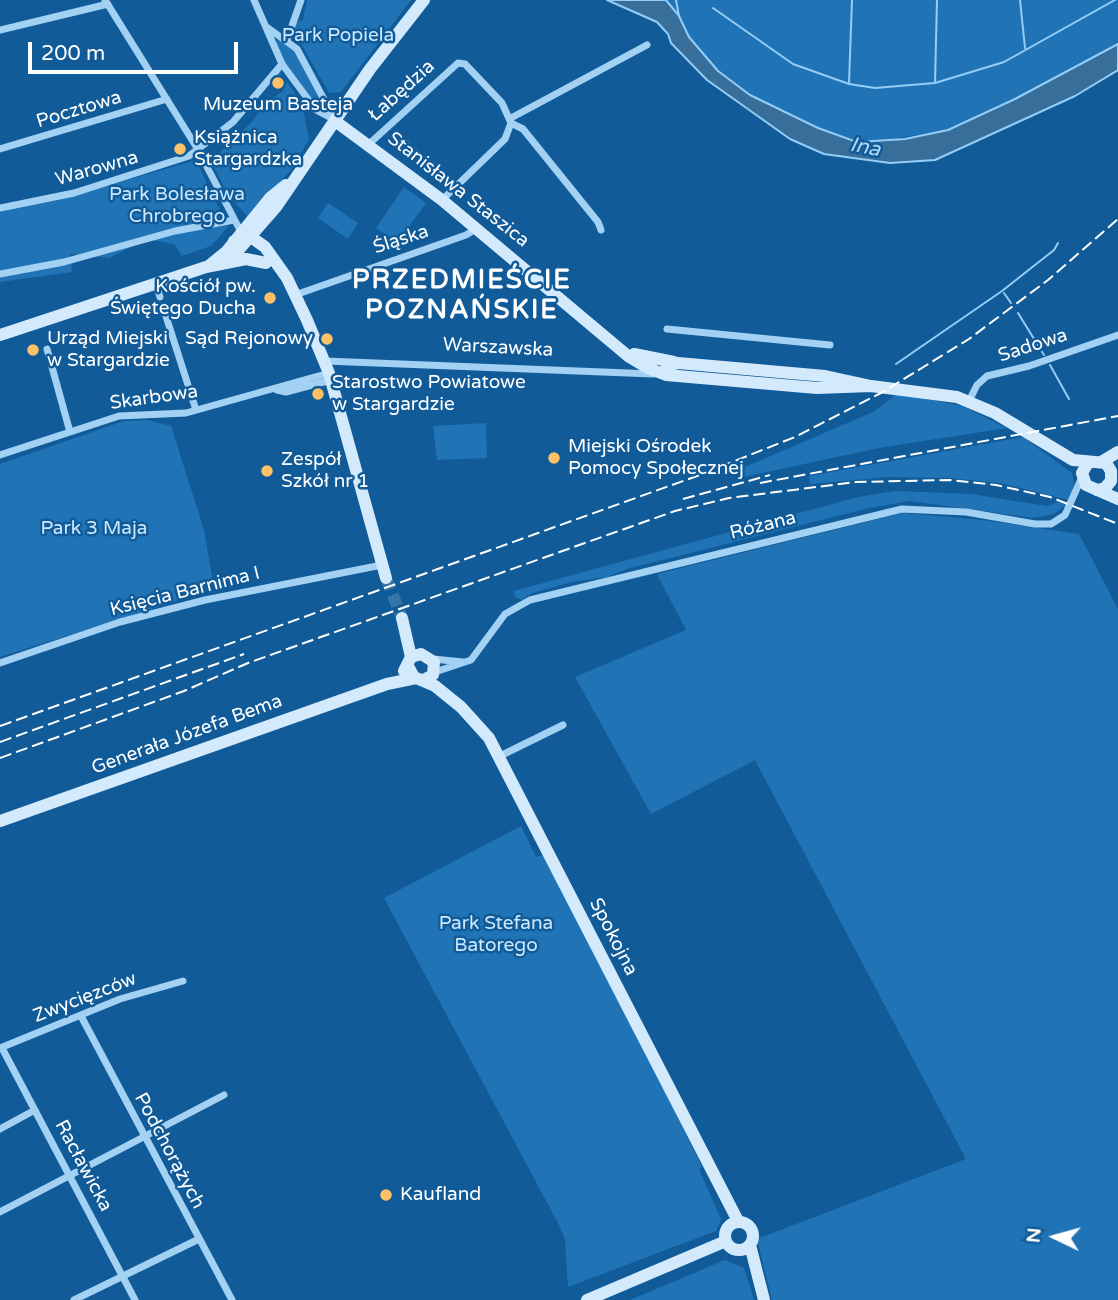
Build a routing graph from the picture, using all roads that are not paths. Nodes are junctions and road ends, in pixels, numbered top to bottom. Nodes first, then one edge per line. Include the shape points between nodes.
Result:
1 (254, 0) edge
2 (301, 0) edge
3 (425, 0) edge
4 (106, 2) edge
5 (267, 27) junction
6 (0, 30) edge
7 (287, 40) junction
8 (647, 45) dead end
9 (282, 64) junction
10 (167, 99) junction
11 (511, 120) junction
12 (335, 121) junction
13 (369, 144) junction
14 (0, 149) edge
15 (200, 153) junction
16 (207, 167) dead end
17 (442, 200) junction
18 (0, 207) edge
19 (234, 220) junction
20 (259, 220) junction
21 (477, 228) junction
22 (601, 230) dead end
23 (242, 237) junction
24 (265, 247) junction
25 (227, 263) junction
26 (266, 263) junction
27 (206, 267) junction
28 (0, 274) edge
29 (294, 294) junction
30 (164, 310) dead end
31 (667, 329) dead end
32 (0, 335) edge
33 (1118, 335) edge
34 (830, 345) dead end
35 (47, 349) dead end
36 (634, 357) junction
37 (678, 363) junction
38 (329, 371) junction
39 (628, 373) junction
40 (668, 375) junction
41 (825, 376) junction
42 (871, 386) junction
43 (817, 388) junction
44 (969, 401) junction
45 (196, 410) junction
46 (70, 432) junction
47 (1118, 452) edge
48 (0, 455) edge
49 (1084, 470) junction
50 (1112, 473) edge
51 (1093, 489) junction
52 (1075, 493) junction
53 (1118, 499) edge
54 (384, 571) joint
55 (404, 623) tunnel mouth
56 (419, 659) junction
57 (471, 660) junction
58 (0, 663) edge
59 (427, 676) junction
60 (387, 684) junction
61 (563, 725) dead end
62 (498, 757) junction
63 (0, 821) edge
64 (183, 981) dead end
65 (81, 1016) junction
66 (1, 1048) edge
67 (224, 1095) dead end
68 (35, 1110) junction
69 (0, 1129) edge
70 (144, 1137) junction
71 (70, 1176) junction
72 (0, 1212) edge
73 (734, 1223) junction
74 (199, 1239) junction
75 (726, 1241) junction
76 (746, 1248) junction
77 (122, 1276) junction
78 (764, 1299) edge
79 (74, 1300) edge
80 (135, 1300) edge
81 (232, 1300) edge
82 (587, 1300) edge

1 - 5 street
2 - 7 street
3 - 12 street
4 - 6 street
4 - 10 street
5 - 7 street
5 - 9 street
7 - 12 street via 304,58
8 - 11 street
9 - 12 street via 316,110
9 - 15 street, Warowna
10 - 14 street, Pocztowa
10 - 15 street
11 - 13 street, Łabędzia via 502,103 462,62
11 - 17 street via 505,139
11 - 22 street, Łabędzia via 523,129
12 - 13 street, Stanisława Staszica
12 - 20 street
13 - 17 street, Stanisława Staszica
15 - 18 street, Warowna via 121,179
16 - 19 street
17 - 21 street, Stanisława Staszica
19 - 23 street
19 - 28 street via 175,230 64,262
20 - 23 street
20 - 24 street
21 - 29 street, Śląska
21 - 36 street, Stanisława Staszica
23 - 24 street
23 - 25 street
23 - 26 street
23 - 27 street
24 - 29 street
25 - 26 street via 246,259
25 - 27 street
26 - 29 street
27 - 32 street via 158,291
29 - 38 street
30 - 45 street
31 - 34 street
33 - 44 street, Sadowa via 987,376
35 - 46 street
36 - 37 street, Stanisława Staszica
36 - 39 street
36 - 40 street, Stanisława Staszica
37 - 40 street via 667,365
37 - 41 street, Warszawska
38 - 39 street, Warszawska
38 - 45 street, Skarbowa
38 - 54 street
39 - 40 street, Warszawska
40 - 43 street, Warszawska
41 - 42 street, Warszawska
41 - 43 street
42 - 43 street, Warszawska
42 - 44 street, Warszawska
44 - 49 street, Warszawska
45 - 46 street, Skarbowa via 172,415 128,414
46 - 48 street, Skarbowa
47 - 50 street
49 - 50 street
49 - 51 street
49 - 52 street, Różana
50 - 51 street via 1105,488
51 - 52 street
51 - 53 street
52 - 57 street, Różana via 1065,515 1051,524 938,510 893,510 530,600 505,614
54 - 58 street, Księcia Barnima I via 165,610
55 - 56 street
56 - 57 street
56 - 59 street
56 - 59 street
56 - 60 street, Generała Józefa Bema
57 - 59 street
59 - 60 street, Generała Józefa Bema
59 - 62 street, Spokojna via 489,738
60 - 63 street, Generała Józefa Bema
61 - 62 street
62 - 73 street, Spokojna
64 - 65 street, Zwycięzców
65 - 66 street, Zwycięzców
65 - 70 street, Podchorążych
66 - 68 street, Racławicka
67 - 70 street
68 - 69 street
68 - 71 street, Racławicka
70 - 71 street
70 - 74 street, Podchorążych
71 - 72 street
71 - 77 street, Racławicka
73 - 75 street via 725,1233
73 - 76 street via 751,1227 754,1234
74 - 77 street
74 - 81 street, Podchorążych
75 - 76 street via 730,1247
75 - 82 street
76 - 78 street
77 - 79 street
77 - 80 street, Racławicka

